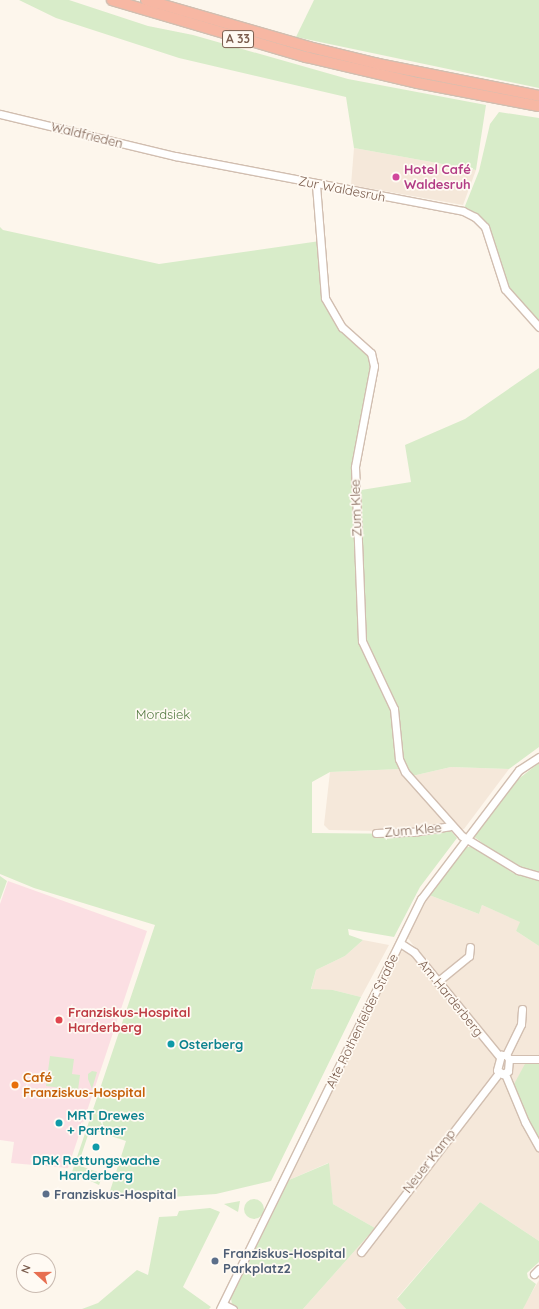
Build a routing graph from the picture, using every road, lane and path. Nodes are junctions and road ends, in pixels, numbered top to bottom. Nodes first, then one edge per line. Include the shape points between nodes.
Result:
1 (112, 0) edge
2 (146, 0) edge
3 (539, 96) edge
4 (539, 106) edge
5 (0, 114) edge
6 (175, 156) joint
7 (316, 185) junction
8 (539, 327) edge
9 (539, 756) edge
10 (450, 826) junction
11 (376, 833) dead end
12 (466, 838) junction
13 (539, 876) edge
14 (400, 943) junction
15 (470, 947) dead end
16 (437, 982) junction
17 (522, 1009) dead end
18 (505, 1057) junction
19 (539, 1059) edge
20 (502, 1073) junction
21 (539, 1147) edge
22 (361, 1252) dead end
23 (222, 1306) edge
24 (233, 1309) edge

1 - 4 highway, A 33 via 306,57 418,83
2 - 3 highway, A 33 via 239,28 355,58
5 - 6 street, Waldfrieden
6 - 7 street, Zur Waldesruh
7 - 8 street, Zur Waldesruh via 463,211 475,217 485,227 492,240 496,266 505,289
7 - 10 street, Zum Klee via 325,298 342,327 371,353 374,366 355,467 362,641 394,709 399,759 405,772
9 - 12 street, Alte Rothenfelder Straße via 519,770
10 - 11 street, Zum Klee via 413,832
10 - 12 street, Zum Klee
12 - 13 street, Zum Klee via 518,870
12 - 14 street, Alte Rothenfelder Straße via 425,894
14 - 16 street, Am Harderberg via 414,952
14 - 23 street, Alte Rothenfelder Straße
15 - 16 street via 469,956
16 - 18 street, Am Harderberg
17 - 18 street via 519,1030
18 - 19 street
18 - 20 street
18 - 20 street via 497,1068
20 - 21 street
20 - 22 street, Neuer Kamp
23 - 24 street

